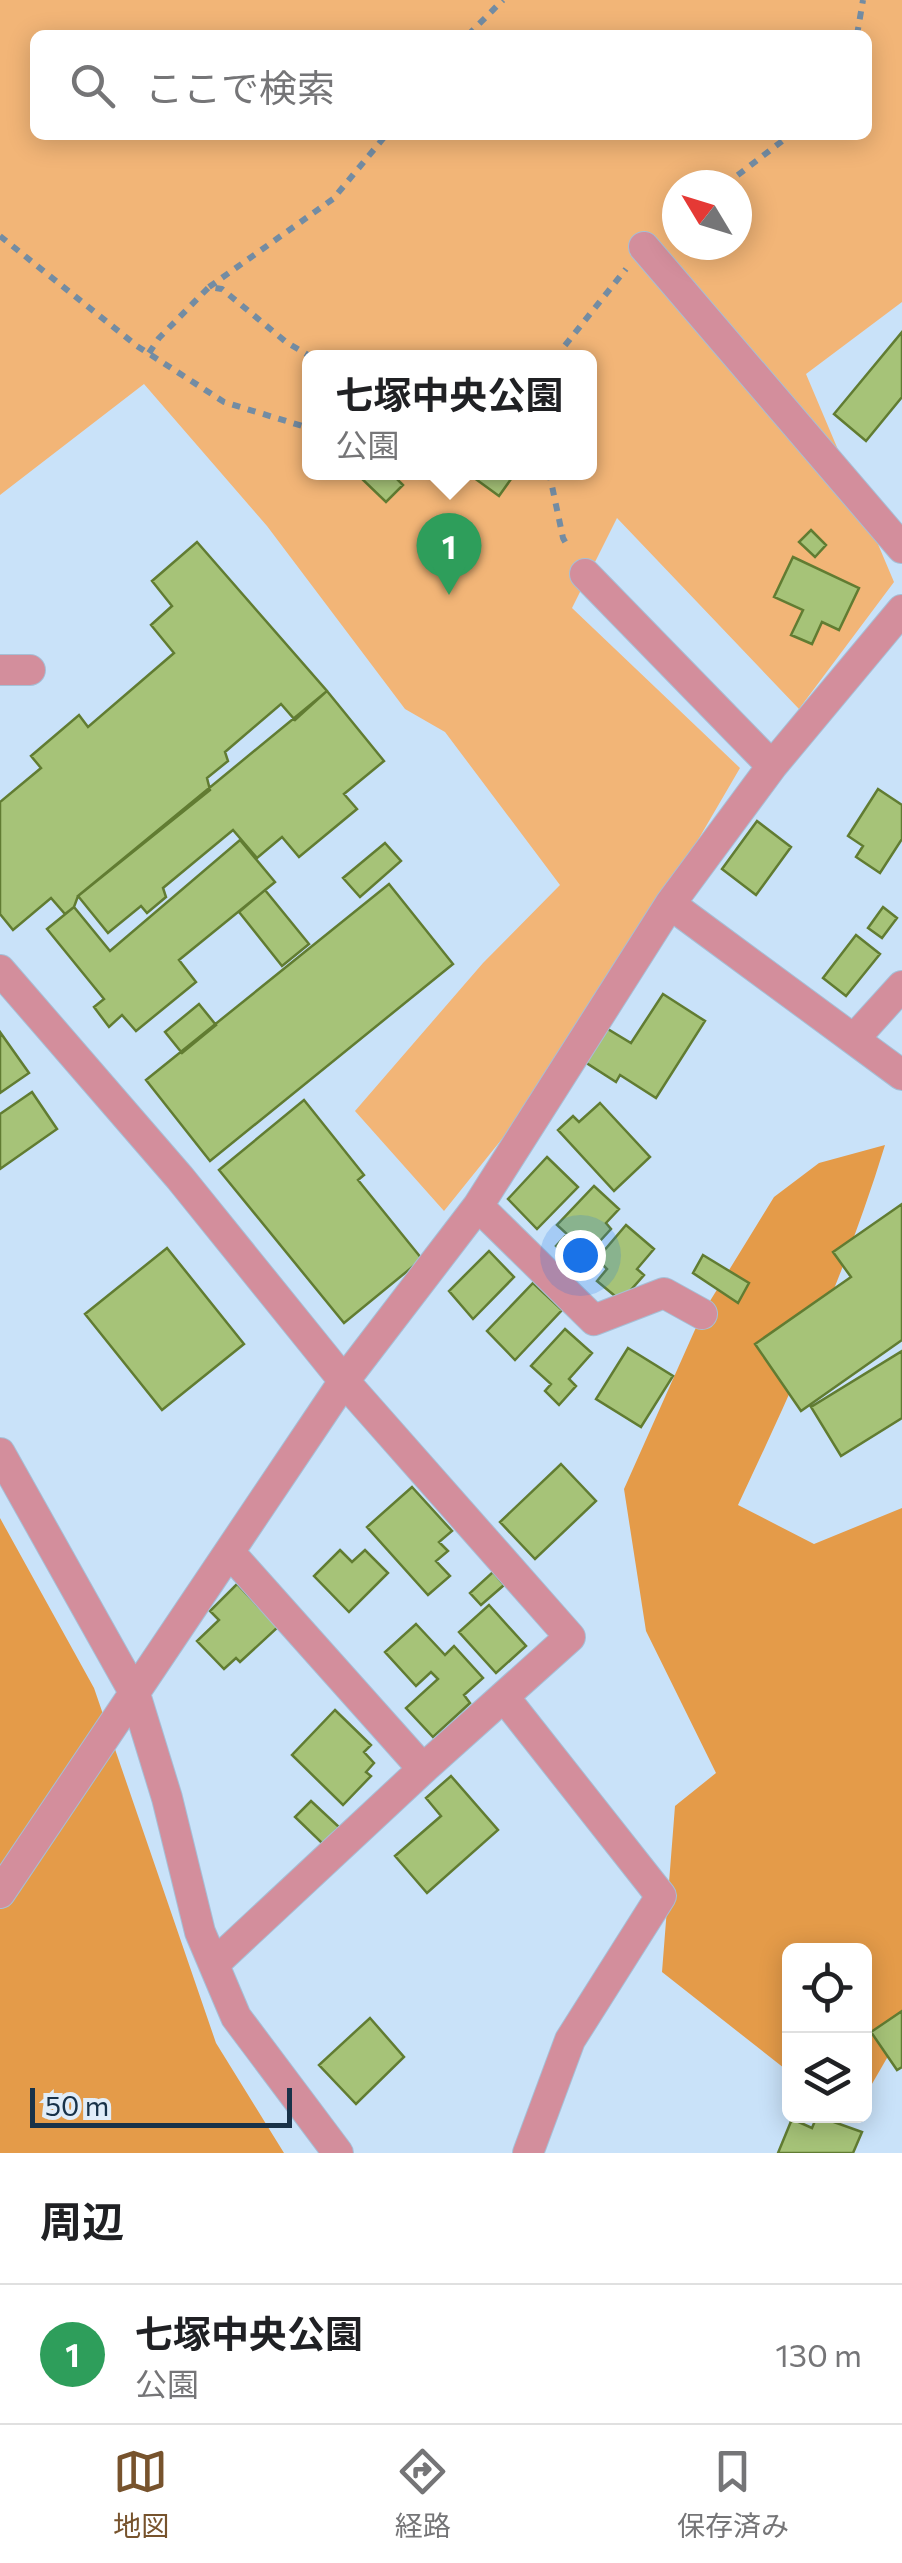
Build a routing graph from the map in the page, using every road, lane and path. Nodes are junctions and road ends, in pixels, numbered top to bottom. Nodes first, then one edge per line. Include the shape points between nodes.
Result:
1 (504, 0) edge
2 (863, 0) edge
3 (473, 30) edge
4 (858, 30) edge
5 (382, 140) edge
6 (784, 140) edge
7 (744, 170) edge
8 (0, 236) edge
9 (644, 246) joint
10 (209, 286) junction
11 (562, 350) edge
12 (302, 351) edge
13 (150, 354) junction
14 (302, 426) edge
15 (551, 480) edge
16 (902, 548) edge
17 (585, 574) joint
18 (902, 610) edge
19 (772, 766) junction
20 (670, 904) junction
21 (0, 970) edge
22 (902, 986) edge
23 (854, 1039) junction
24 (902, 1075) edge
25 (478, 1206) junction
26 (702, 1314) dead end
27 (344, 1381) junction
28 (0, 1453) edge
29 (230, 1553) junction
30 (136, 1694) junction
31 (504, 1697) junction
32 (423, 1769) junction
33 (0, 1893) edge
34 (214, 1964) junction
35 (338, 2153) edge
36 (528, 2153) edge

1 - 3 path
2 - 4 path
5 - 10 path via 334,199
6 - 7 path
8 - 13 path
9 - 11 path
9 - 16 street
10 - 12 path via 222,289
10 - 13 path
13 - 14 path via 224,402
15 - 17 path via 562,538
17 - 19 street
18 - 19 street
19 - 20 street
20 - 23 street
20 - 25 street
21 - 27 street
22 - 23 street
23 - 24 street
25 - 26 street via 594,1320 664,1294
25 - 27 street
27 - 29 street
27 - 31 street via 570,1637
28 - 30 street
29 - 30 street
29 - 32 street
30 - 33 street
30 - 34 street
31 - 32 street
31 - 36 street via 662,1896 570,2040
32 - 34 street
34 - 35 street via 236,2017

